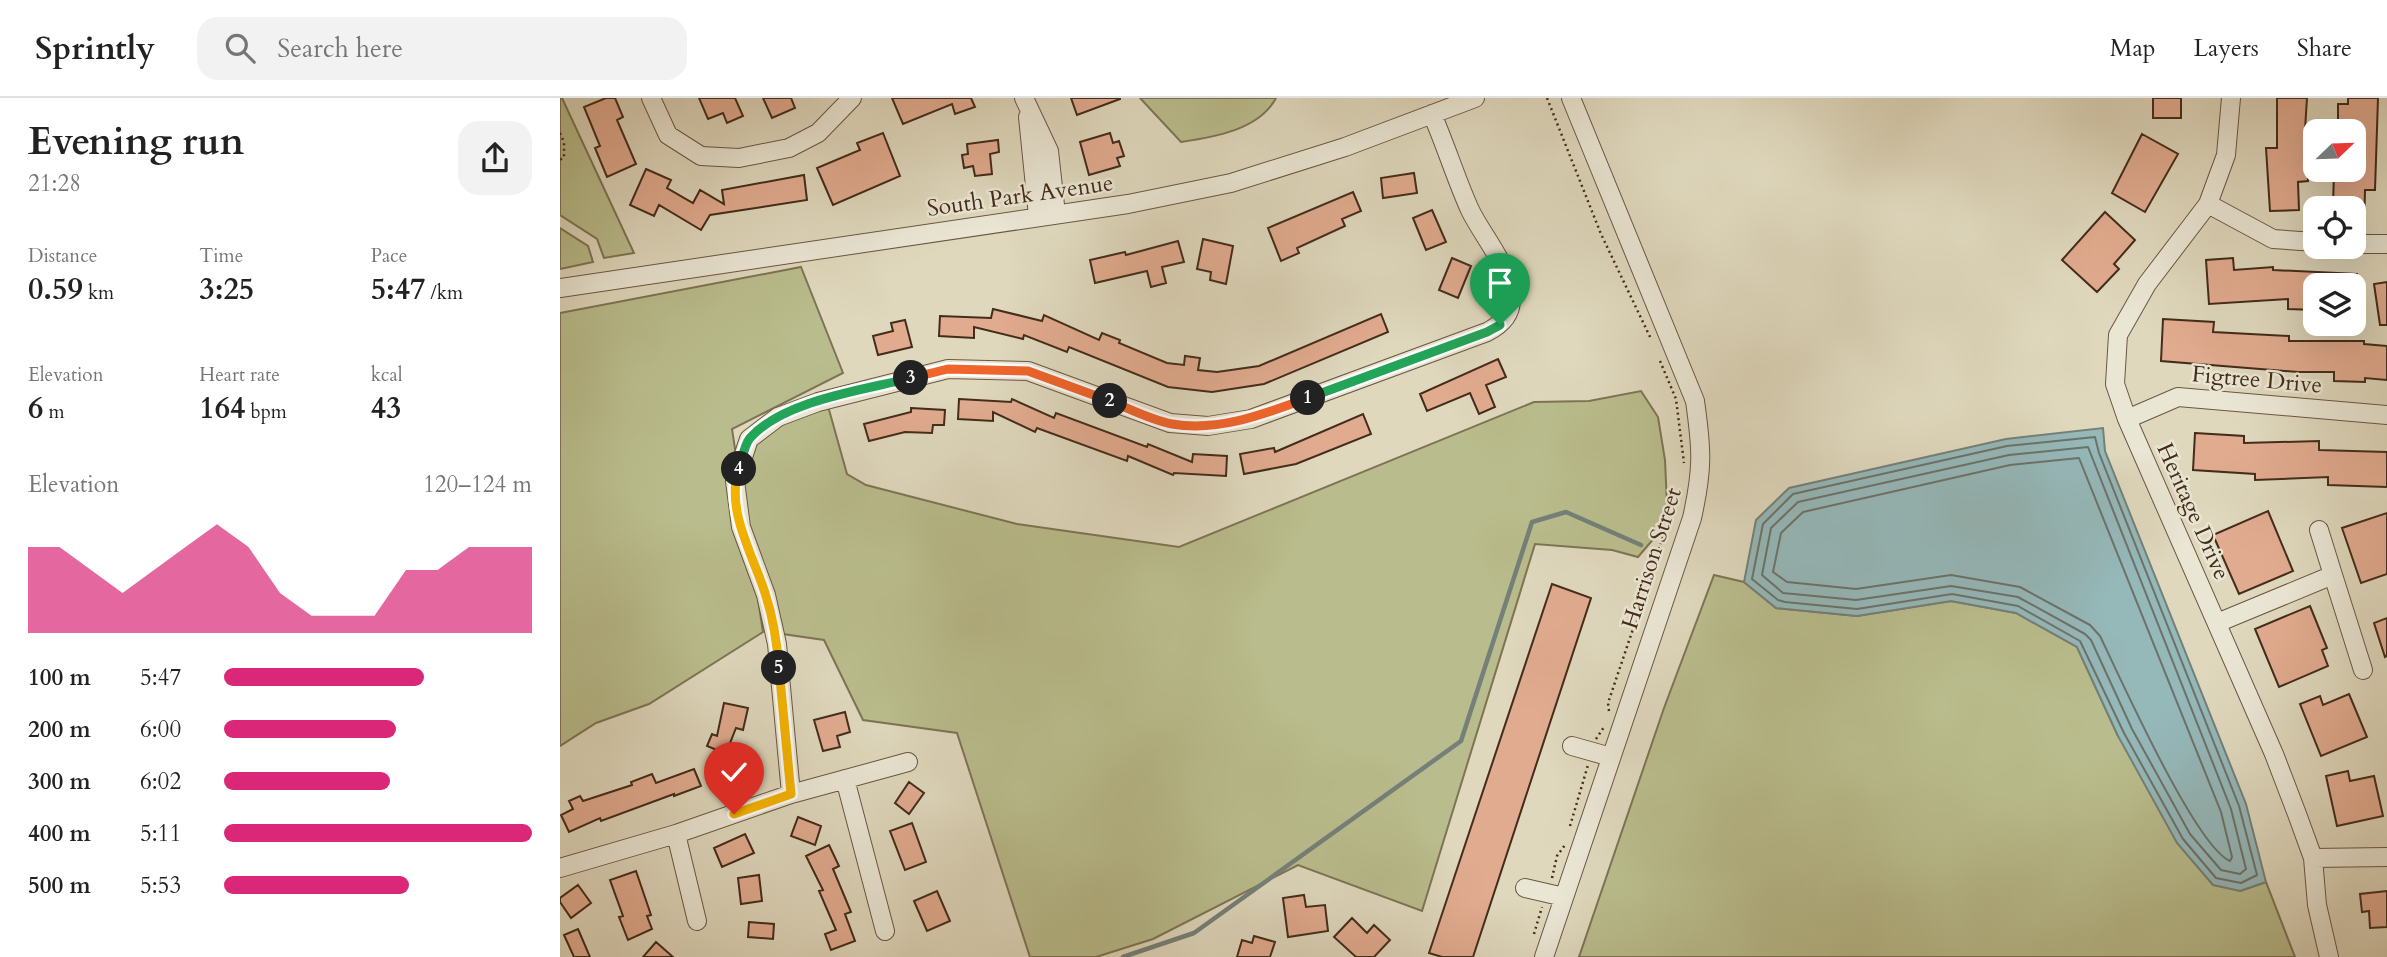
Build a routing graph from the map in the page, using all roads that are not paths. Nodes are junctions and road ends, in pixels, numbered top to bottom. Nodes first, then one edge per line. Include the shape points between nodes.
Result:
1 (651, 98) edge
2 (1475, 98) edge
3 (1571, 98) edge
4 (2231, 98) edge
5 (849, 99) edge
6 (1025, 102) edge
7 (1432, 114) junction
8 (2208, 204) junction
9 (1047, 215) junction
10 (2303, 241) edge
11 (2366, 244) edge
12 (2387, 244) edge
13 (560, 288) edge
14 (2387, 415) edge
15 (2127, 419) junction
16 (2319, 530) dead end
17 (2333, 576) junction
18 (2217, 624) junction
19 (2363, 670) dead end
20 (1572, 746) dead end
21 (1611, 757) junction
22 (908, 762) dead end
23 (845, 779) junction
24 (791, 794) junction
25 (676, 834) junction
26 (2387, 857) edge
27 (2313, 858) junction
28 (560, 868) edge
29 (1525, 888) dead end
30 (1556, 895) junction
31 (697, 921) dead end
32 (885, 931) dead end
33 (1539, 950) edge
34 (2329, 957) edge

1 - 5 street via 668,135 701,156 739,158 789,148 818,133
2 - 7 street, South Park Avenue
3 - 21 street, Harrison Street via 1695,401 1702,454 1692,518
4 - 8 street, Heritage Drive via 2226,155
6 - 9 street
7 - 9 street, South Park Avenue via 1231,183
7 - 24 street via 1471,211 1510,290 1508,313 1500,325 1487,332 1251,419 1208,426 1170,424 1028,371 948,369 818,402 778,417 749,439 735,481 741,527 766,595 777,644
8 - 10 street via 2273,239
8 - 15 street, Heritage Drive via 2147,284 2118,335 2115,384
9 - 13 street, South Park Avenue
11 - 12 street
14 - 15 street, Figtree Drive via 2178,397
15 - 18 street, Heritage Drive
16 - 17 street
17 - 18 street
17 - 19 street
18 - 27 street, Heritage Drive
20 - 21 street
21 - 30 street, Harrison Street
22 - 23 street
23 - 24 street
23 - 32 street
24 - 25 street
25 - 28 street
25 - 31 street
26 - 27 street
27 - 34 street, Heritage Drive via 2317,905
29 - 30 street
30 - 33 street, Harrison Street

